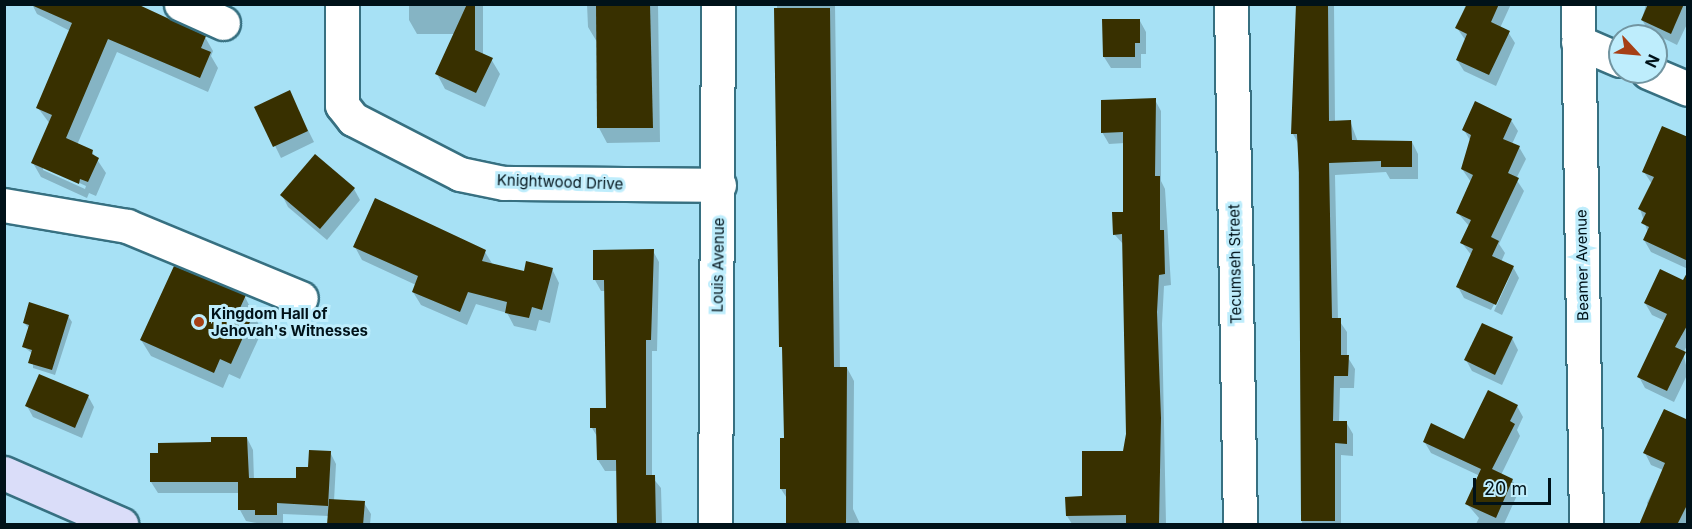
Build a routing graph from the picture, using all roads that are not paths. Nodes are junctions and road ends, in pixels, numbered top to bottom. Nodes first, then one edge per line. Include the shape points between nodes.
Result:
1 (181, 4) edge
2 (342, 4) edge
3 (718, 4) edge
4 (1231, 4) edge
5 (1578, 4) edge
6 (223, 23) dead end
7 (1578, 42) junction
8 (1608, 55) edge
9 (1668, 80) edge
10 (1688, 89) edge
11 (719, 185) junction
12 (4, 205) edge
13 (301, 298) dead end
14 (4, 473) edge
15 (121, 525) edge
16 (715, 525) edge
17 (1240, 525) edge
18 (1586, 525) edge

1 - 6 street
2 - 11 street, Knightwood Drive via 342,105 353,119 460,174 504,183
3 - 11 street, Louis Avenue
4 - 17 street, Tecumseh Street
5 - 7 street, Beamer Avenue
7 - 8 street
7 - 18 street, Beamer Avenue
9 - 10 street
11 - 16 street, Louis Avenue
12 - 13 street via 127,226
14 - 15 main road

